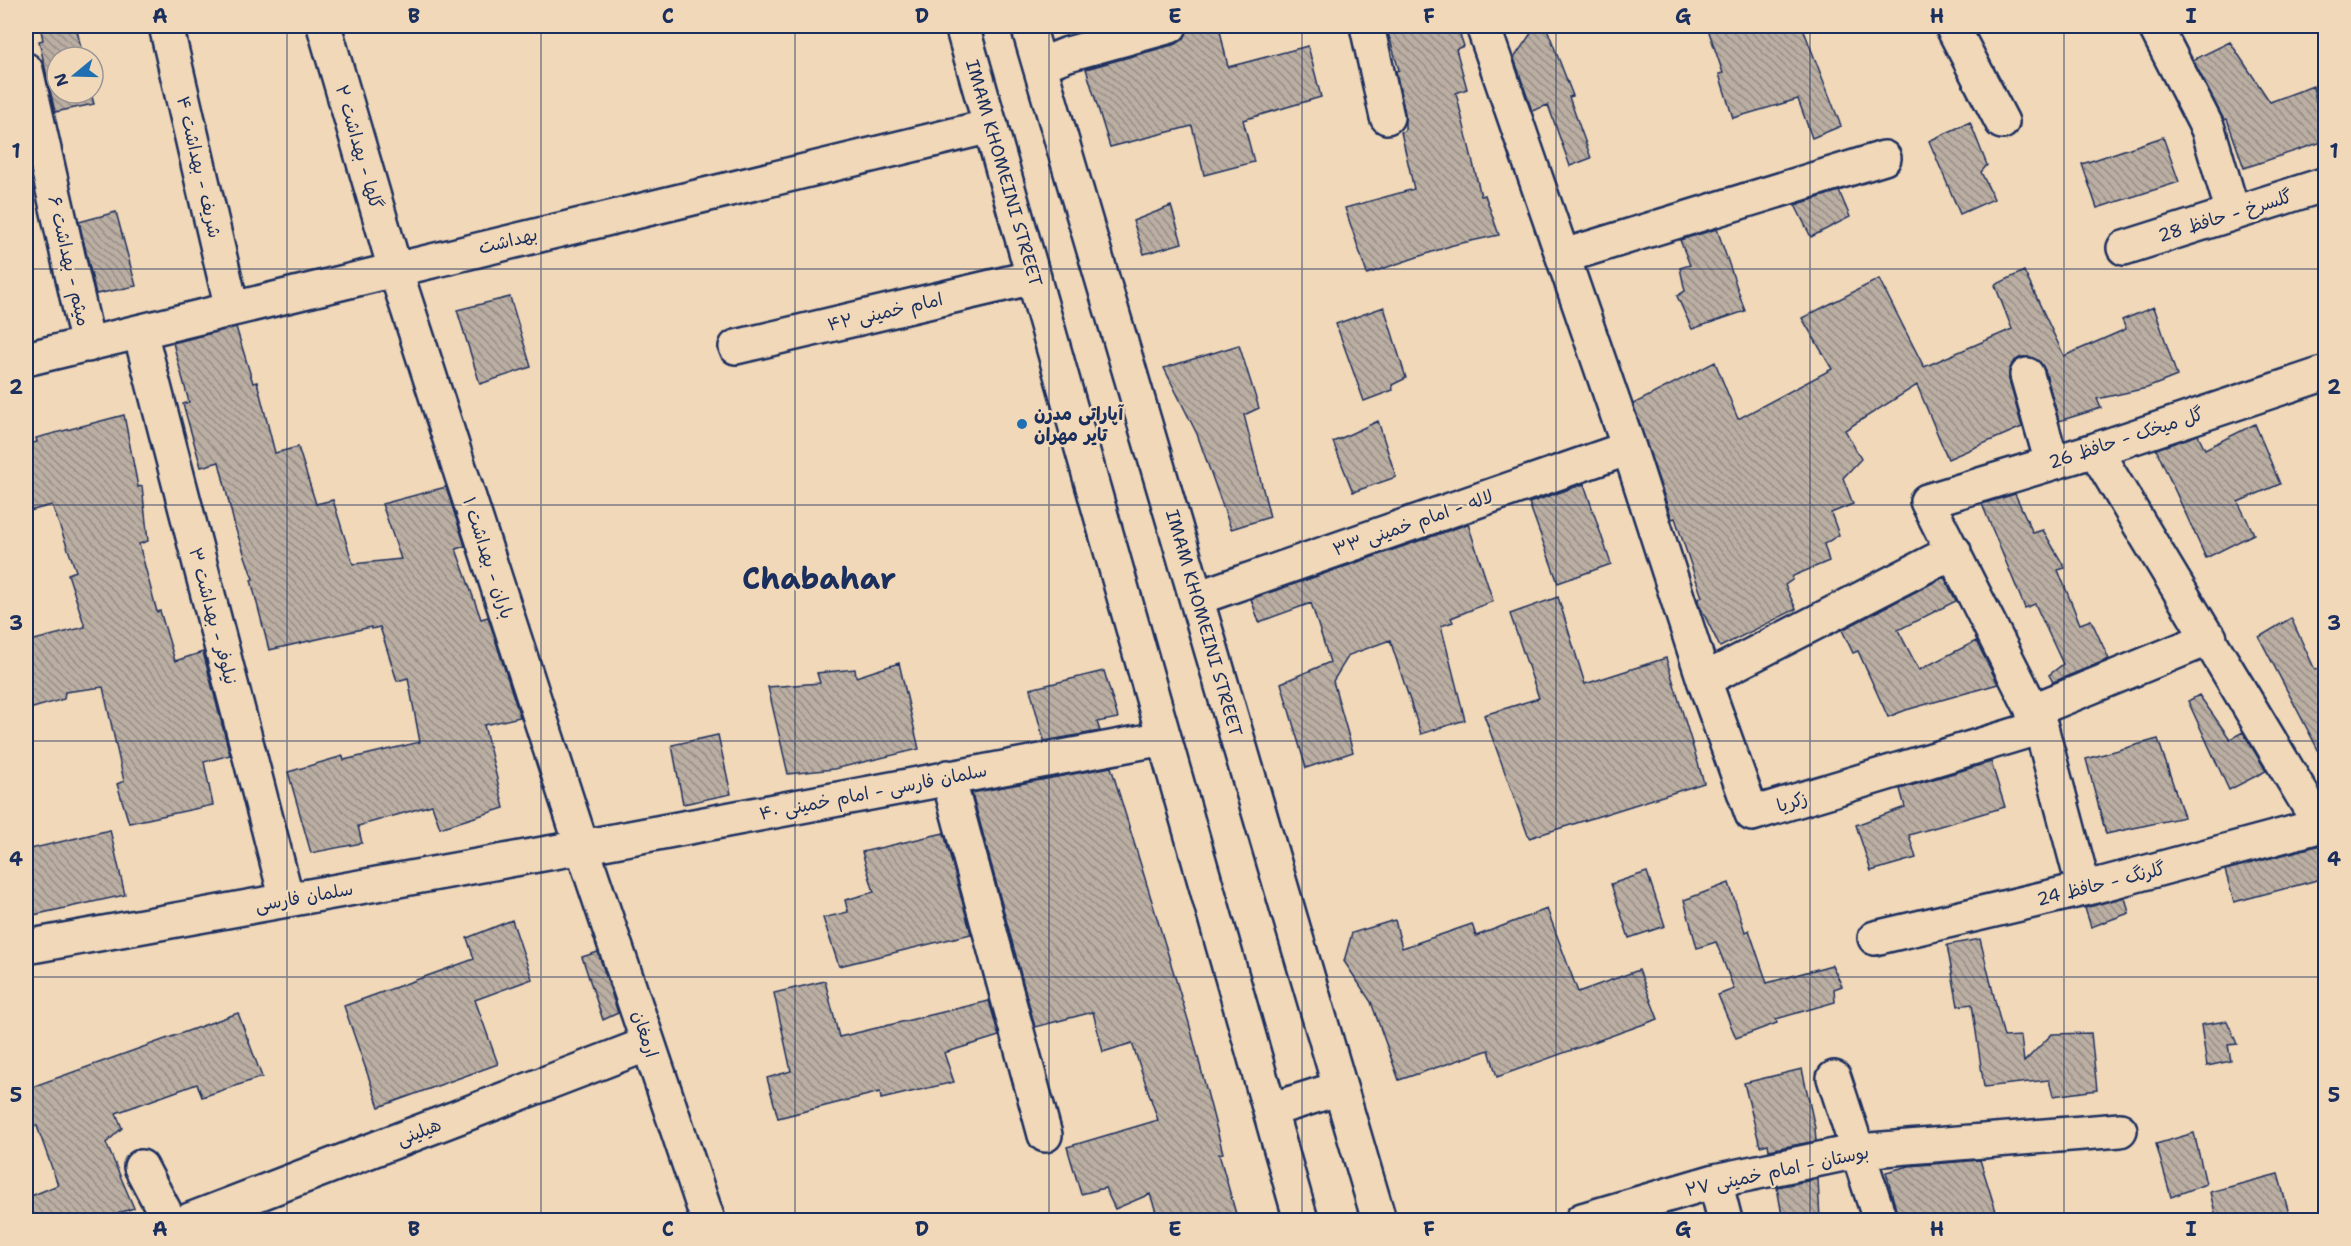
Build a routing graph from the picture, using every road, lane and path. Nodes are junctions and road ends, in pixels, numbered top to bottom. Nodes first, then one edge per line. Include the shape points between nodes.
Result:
1 (166, 26) edge
2 (962, 26) edge
3 (1028, 26) edge
4 (1170, 26) edge
5 (1367, 26) edge
6 (1483, 26) edge
7 (1952, 26) edge
8 (2156, 26) edge
9 (329, 27) edge
10 (1040, 65) junction
11 (26, 70) edge
12 (1387, 117) dead end
13 (2002, 122) dead end
14 (991, 126) junction
15 (1884, 158) dead end
16 (2325, 184) edge
17 (2233, 213) junction
18 (2124, 248) dead end
19 (1564, 256) junction
20 (395, 269) junction
21 (1034, 278) junction
22 (232, 309) junction
23 (140, 332) junction
24 (88, 345) junction
25 (736, 347) dead end
26 (26, 359) edge
27 (2325, 373) edge
28 (2026, 375) dead end
29 (1629, 448) junction
30 (2095, 450) junction
31 (2052, 463) junction
32 (1954, 551) junction
33 (1197, 598) junction
34 (2210, 638) junction
35 (1704, 680) junction
36 (2037, 719) junction
37 (1164, 738) junction
38 (948, 777) junction
39 (2323, 825) edge
40 (582, 847) junction
41 (2084, 889) junction
42 (287, 900) junction
43 (1875, 938) dead end
44 (27, 942) edge
45 (648, 1044) junction
46 (1834, 1078) dead end
47 (1340, 1088) junction
48 (1270, 1110) junction
49 (2120, 1130) dead end
50 (1045, 1135) dead end
51 (1858, 1151) junction
52 (141, 1167) dead end
53 (1715, 1181) junction
54 (170, 1221) edge
55 (190, 1221) edge
56 (708, 1221) edge
57 (1301, 1221) edge
58 (1379, 1221) edge
59 (1582, 1221) edge
60 (1725, 1221) edge
61 (1880, 1221) edge

1 - 22 street, شریف - بهداشت ۴
2 - 14 street, IMAM KHOMEINI STREET
3 - 10 street, IMAM KHOMEINI STREET
4 - 10 street
5 - 12 street
6 - 19 street, زکریا
7 - 13 street
8 - 17 street via 2208,129
9 - 20 street, گلها - بهداشت ۲
10 - 33 street, IMAM KHOMEINI STREET
11 - 24 street, میثم - بهداشت ۶
14 - 20 street, بهداشت
14 - 21 street, IMAM KHOMEINI STREET
15 - 19 street
16 - 17 street, گلسرخ - حافظ 28
17 - 18 street, گلسرخ - حافظ 28
19 - 29 street, زکریا
20 - 22 street, بهداشت
20 - 40 street, باران - بهداشت ۱
21 - 25 street, امام خمینی ۴۲
21 - 37 street, IMAM KHOMEINI STREET
22 - 23 street, بهداشت
23 - 24 street, بهداشت
23 - 42 street, نیلوفر - بهداشت ۳
24 - 26 street, بهداشت
27 - 30 street, گل میخک - حافظ 26
28 - 31 street
29 - 33 street, لاله - امام خمینی ۳۳
29 - 35 street, زکریا
30 - 31 street, گل میخک - حافظ 26
30 - 34 street
31 - 32 street, گل میخک - حافظ 26 via 1927,501
32 - 35 street
32 - 36 street
33 - 47 street, IMAM KHOMEINI STREET
34 - 36 street
34 - 39 street
35 - 36 street, زکریا via 1752,814
36 - 41 street
37 - 38 street, سلمان فارسی - امام خمینی ۴۰
37 - 48 street, IMAM KHOMEINI STREET
38 - 40 street, سلمان فارسی - امام خمینی ۴۰
38 - 50 street
39 - 41 street, گلرنگ - حافظ 24
40 - 42 street, سلمان فارسی
40 - 45 street, ارمغان
41 - 43 street, گلرنگ - حافظ 24
42 - 44 street, سلمان فارسی
45 - 55 street, هیلینی
45 - 56 street, ارمغان
46 - 51 street
47 - 48 street
47 - 58 street, IMAM KHOMEINI STREET
48 - 57 street, IMAM KHOMEINI STREET
49 - 51 street, بوستان - امام خمینی ۲۷
51 - 53 street, بوستان - امام خمینی ۲۷
51 - 61 street
52 - 54 street
53 - 59 street, بوستان - امام خمینی ۲۷
53 - 60 street

